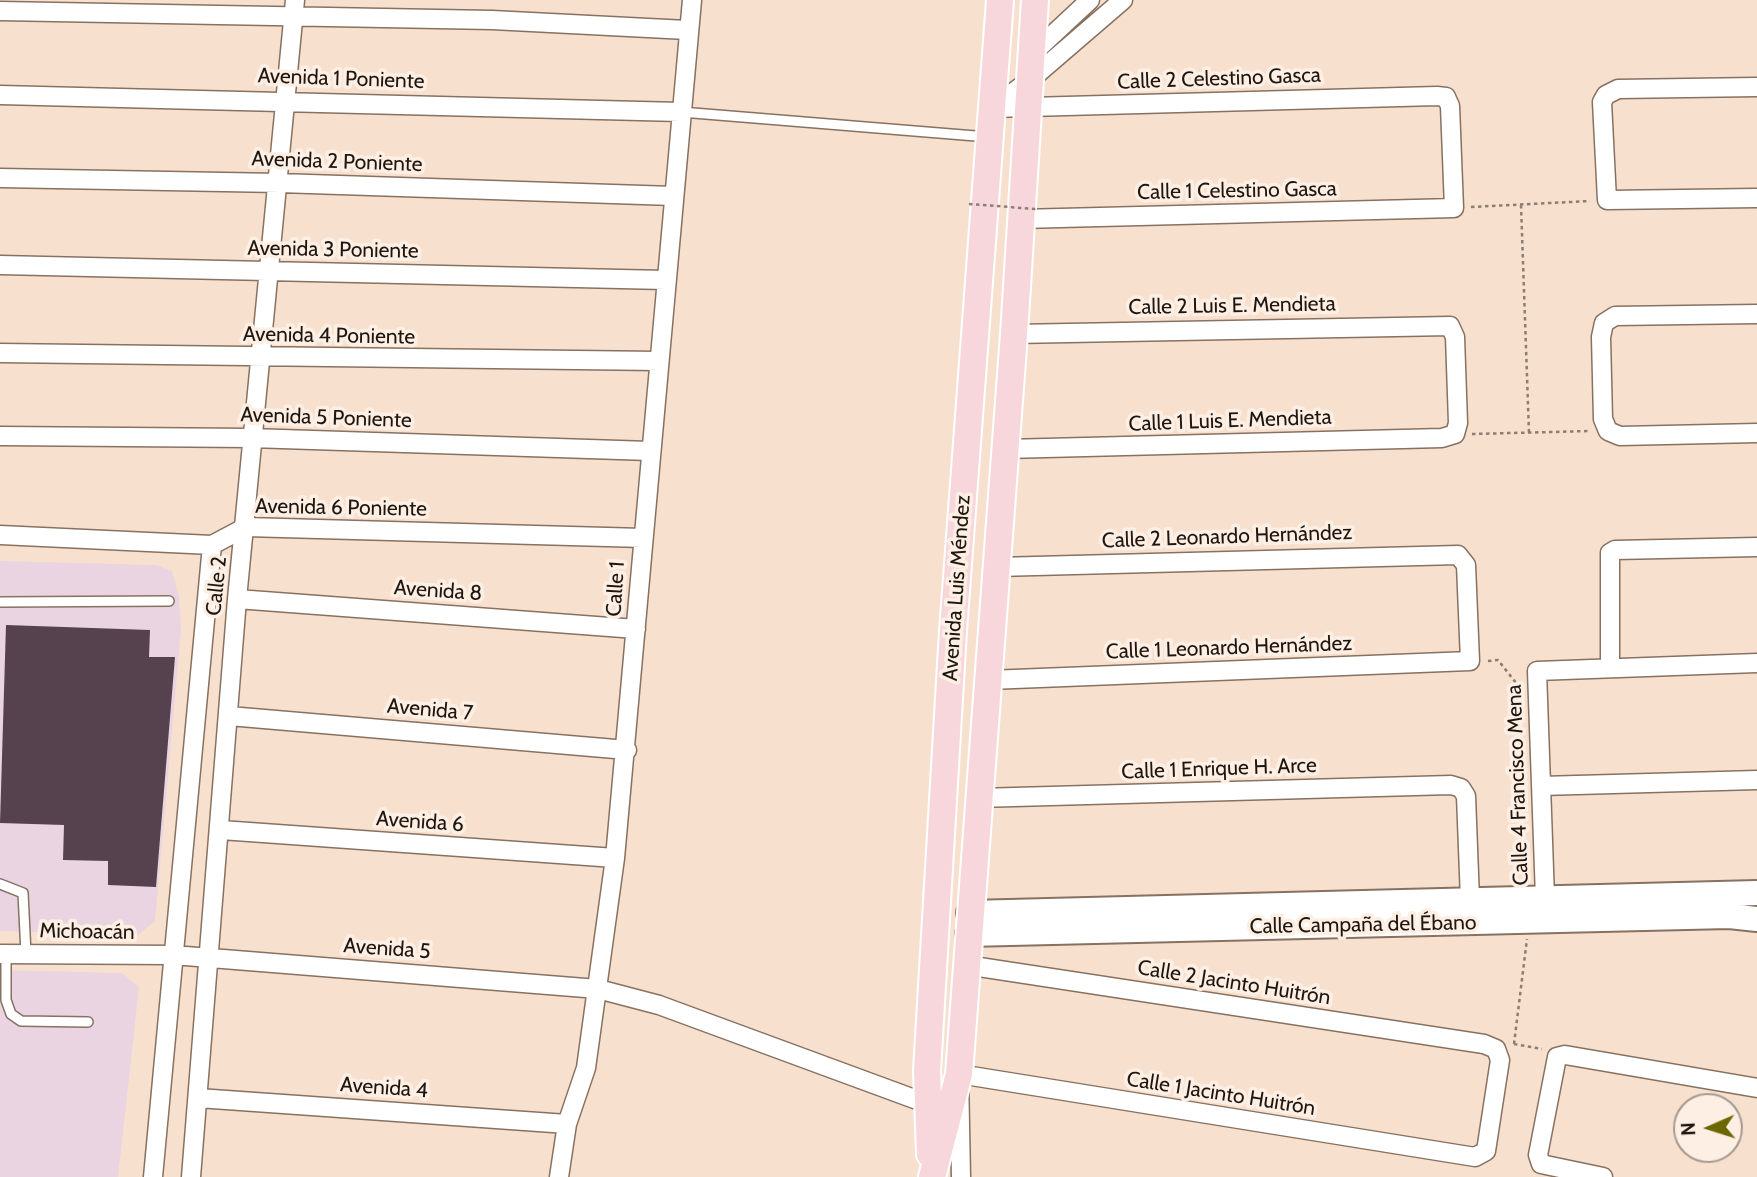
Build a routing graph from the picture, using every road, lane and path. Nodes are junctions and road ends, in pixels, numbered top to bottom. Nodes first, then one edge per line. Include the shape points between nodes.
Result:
1 (692, 0) edge
2 (1000, 0) edge
3 (1035, 0) edge
4 (1090, 0) edge
5 (1123, 0) edge
6 (294, 8) edge
7 (0, 11) edge
8 (687, 30) junction
9 (1032, 54) junction
10 (1030, 80) junction
11 (1757, 88) edge
12 (0, 95) edge
13 (286, 100) junction
14 (1028, 107) junction
15 (992, 108) junction
16 (680, 112) junction
17 (990, 137) junction
18 (0, 178) edge
19 (279, 183) junction
20 (673, 196) junction
21 (1757, 198) edge
22 (1607, 200) junction
23 (969, 204) dead end
24 (1521, 205) junction
25 (1454, 208) junction
26 (1029, 214) junction
27 (0, 265) edge
28 (271, 271) junction
29 (665, 280) junction
30 (1757, 314) edge
31 (1014, 334) junction
32 (0, 353) edge
33 (260, 358) junction
34 (657, 361) junction
35 (1608, 431) junction
36 (1757, 432) edge
37 (1529, 433) junction
38 (1455, 434) junction
39 (0, 436) edge
40 (251, 439) junction
41 (1006, 449) junction
42 (650, 451) junction
43 (246, 527) junction
44 (0, 535) edge
45 (643, 538) junction
46 (212, 545) junction
47 (1757, 547) edge
48 (997, 566) junction
49 (237, 599) junction
50 (169, 601) dead end
51 (0, 602) edge
52 (636, 629) junction
53 (1470, 661) junction
54 (1757, 663) edge
55 (1610, 667) junction
56 (989, 680) junction
57 (1537, 680) junction
58 (229, 716) junction
59 (627, 750) junction
60 (1757, 780) edge
61 (1541, 786) junction
62 (978, 798) junction
63 (221, 830) junction
64 (615, 858) junction
65 (0, 884) edge
66 (1757, 893) edge
67 (1545, 898) junction
68 (1469, 900) junction
69 (1757, 919) edge
70 (1529, 921) junction
71 (969, 924) junction
72 (3, 954) edge
73 (26, 954) junction
74 (173, 955) junction
75 (210, 958) junction
76 (966, 965) junction
77 (598, 989) junction
78 (88, 1022) dead end
79 (1514, 1044) junction
80 (1496, 1049) junction
81 (1557, 1057) junction
82 (960, 1074) junction
83 (1757, 1088) edge
84 (198, 1098) junction
85 (928, 1104) junction
86 (566, 1124) junction
87 (153, 1177) edge
88 (191, 1177) edge
89 (559, 1177) edge
90 (931, 1177) edge
91 (961, 1177) edge
92 (1603, 1177) edge

1 - 8 street, Calle 1
2 - 15 main road, Avenida Luis Méndez
3 - 9 main road, Avenida Luis Méndez
4 - 9 street
5 - 10 street
6 - 7 street
6 - 8 street
6 - 13 street, Calle 2
8 - 16 street, Calle 1
9 - 10 main road, Avenida Luis Méndez
10 - 14 main road, Avenida Luis Méndez
10 - 15 street
11 - 22 street via 1618,89 1605,95
12 - 13 street, Avenida 1 Poniente
13 - 16 street, Avenida 1 Poniente
13 - 19 street, Calle 2
14 - 15 street, Calle 2 Celestino Gasca
14 - 25 street, Calle 2 Celestino Gasca via 1446,97
14 - 26 main road, Avenida Luis Méndez
15 - 17 main road, Avenida Luis Méndez
16 - 17 lane
16 - 20 street, Calle 1
17 - 85 main road, Avenida Luis Méndez via 954,617
18 - 19 street, Avenida 2 Poniente
19 - 20 street, Avenida 2 Poniente
19 - 28 street, Calle 2
20 - 29 street, Calle 1
21 - 22 street
22 - 24 path
23 - 26 path, bridge
24 - 25 path
24 - 37 path
25 - 26 street, Calle 1 Celestino Gasca
26 - 31 main road, Avenida Luis Méndez
27 - 28 street, Avenida 3 Poniente
28 - 29 street, Avenida 3 Poniente
28 - 33 street, Calle 2
29 - 34 street, Calle 1
30 - 35 street via 1615,316 1604,323 1602,378
31 - 38 street, Calle 2 Luis E. Mendieta via 1450,326 1455,337
31 - 41 main road, Avenida Luis Méndez
32 - 33 street, Avenida 4 Poniente
33 - 34 street, Avenida 4 Poniente
33 - 40 street, Calle 2
34 - 42 street, Calle 1
35 - 36 street via 1620,436
35 - 37 path
37 - 38 path
38 - 41 street, Calle 1 Luis E. Mendieta via 1442,438
39 - 40 street, Avenida 5 Poniente
40 - 42 street, Avenida 5 Poniente
40 - 43 street, Calle 2
41 - 48 main road, Avenida Luis Méndez
42 - 45 street, Calle 1
43 - 45 street, Avenida 6 Poniente
43 - 46 street, Avenida 6 Poniente
43 - 49 street, Calle 2
44 - 46 street
45 - 52 street, Calle 1
46 - 74 street, Calle 2
47 - 55 street via 1615,550 1610,554
48 - 53 street, Calle 2 Leonardo Hernández via 1458,555 1466,565
48 - 56 main road, Avenida Luis Méndez
49 - 52 street, Avenida 8
49 - 58 street, Calle 2
50 - 51 lane
52 - 59 street, Calle 1
53 - 56 street, Calle 1 Leonardo Hernández
53 - 57 path via 1498,660 1521,689
54 - 55 street
55 - 57 street
56 - 62 main road, Avenida Luis Méndez
57 - 61 street, Calle 4 Francisco Mena
58 - 59 street, Avenida 7
58 - 63 street, Calle 2
59 - 64 street, Calle 1
60 - 61 street
61 - 67 street, Calle 4 Francisco Mena
62 - 68 street, Calle 1 Enrique H. Arce via 1451,785 1466,796
62 - 71 main road, Avenida Luis Méndez
63 - 64 street, Avenida 6
63 - 75 street, Calle 2
64 - 77 street, Calle 1
65 - 73 lane via 23,893
66 - 67 street, Calle Campaña del Ébano
67 - 68 street, Calle Campaña del Ébano
68 - 71 street, Calle Campaña del Ébano
69 - 70 street, Calle Campaña del Ébano
70 - 71 street, Calle Campaña del Ébano
70 - 79 path
71 - 76 main road, Avenida Luis Méndez
72 - 73 street, Michoacán
72 - 78 lane via 11,1014 20,1021
73 - 74 street, Michoacán
74 - 75 street, Avenida 5
74 - 87 street, Calle 2
75 - 77 street, Avenida 5
75 - 84 street, Calle 2
76 - 80 street, Calle 2 Jacinto Huitrón
76 - 82 main road, Avenida Luis Méndez
77 - 85 street, Avenida 5 via 659,1006
77 - 86 street, Calle 1 via 586,1068
79 - 80 path
79 - 81 path via 1547,1049
80 - 82 street, Calle 1 Jacinto Huitrón via 1500,1060 1486,1151 1475,1157
81 - 83 street
81 - 92 street via 1538,1155 1541,1164
82 - 90 main road, Avenida Luis Méndez
82 - 91 street, Avenida Luis Méndez
84 - 86 street, Avenida 4
84 - 88 street, Calle 2
85 - 90 main road, Avenida Luis Méndez
86 - 89 street, Calle 1

